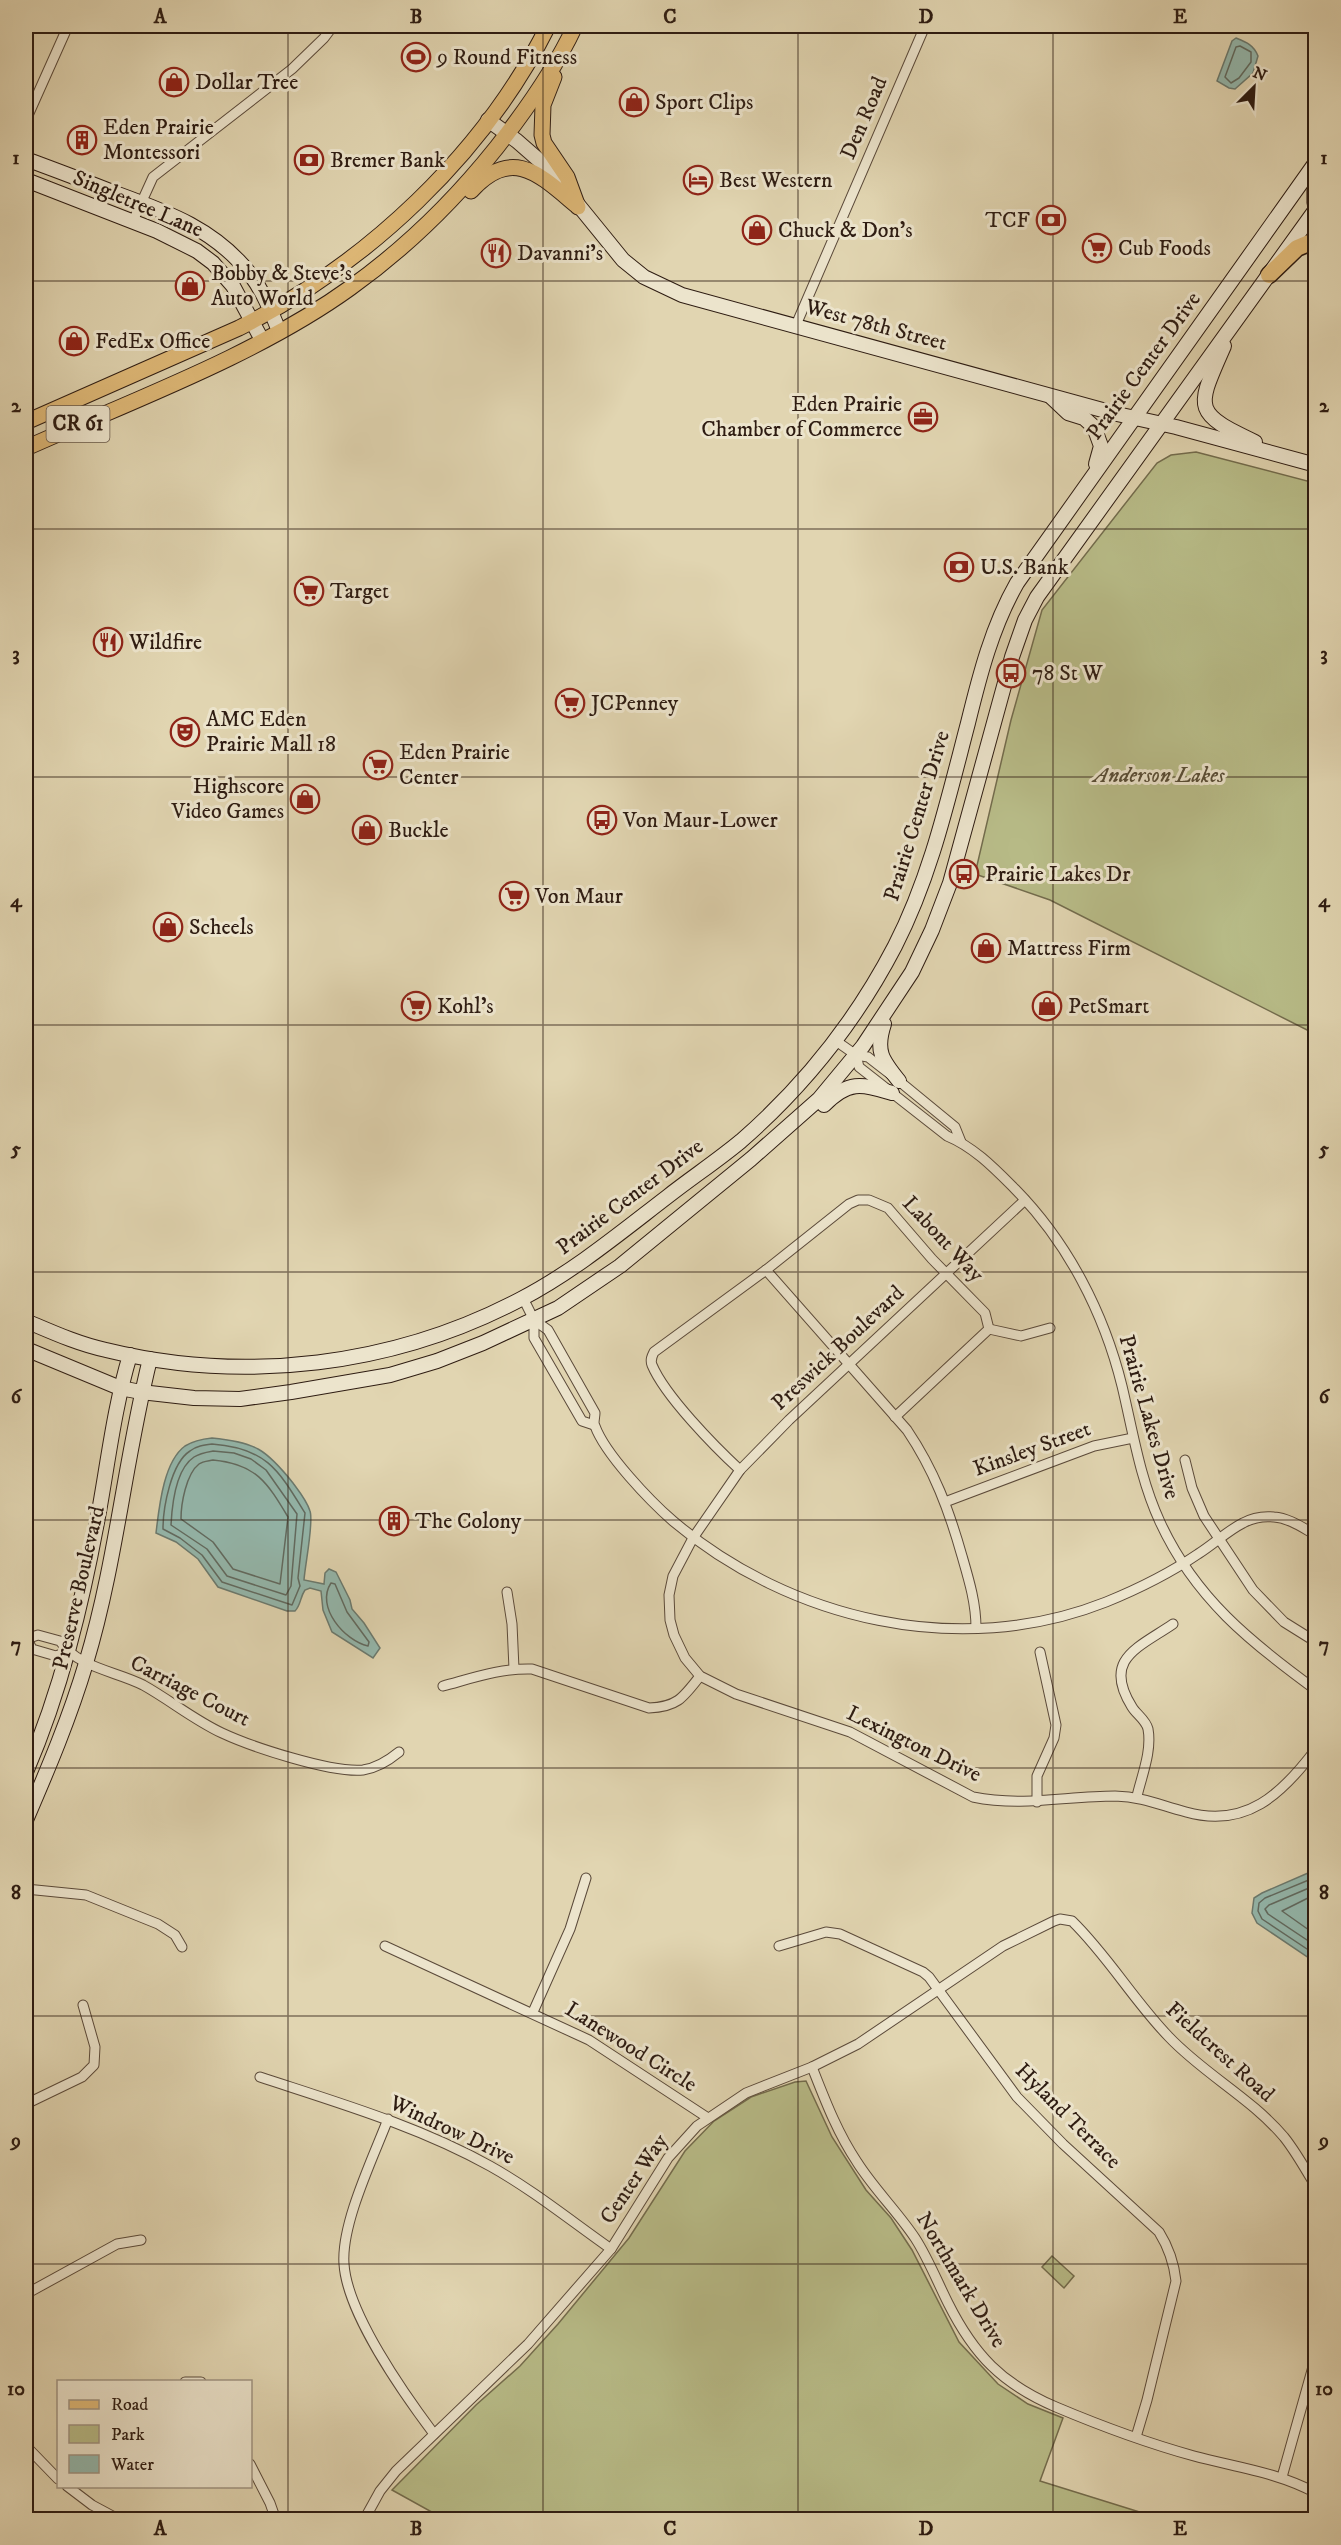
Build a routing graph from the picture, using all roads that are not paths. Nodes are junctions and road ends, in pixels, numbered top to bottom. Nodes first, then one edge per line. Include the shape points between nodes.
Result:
1 (68, 26) edge
2 (333, 26) edge
3 (548, 26) edge
4 (925, 26) edge
5 (572, 32) edge
6 (26, 120) edge
7 (488, 120) junction
8 (507, 134) junction
9 (26, 159) edge
10 (1316, 162) edge
11 (26, 180) edge
12 (1316, 180) edge
13 (140, 202) junction
14 (1316, 203) edge
15 (578, 207) junction
16 (1316, 208) edge
17 (435, 218) junction
18 (133, 221) junction
19 (1316, 240) edge
20 (1269, 275) junction
21 (271, 312) junction
22 (252, 321) junction
23 (1234, 323) junction
24 (796, 325) junction
25 (279, 331) junction
26 (262, 340) junction
27 (1048, 394) junction
28 (1134, 418) junction
29 (26, 422) edge
30 (1160, 424) junction
31 (26, 448) edge
32 (1287, 457) junction
33 (1316, 465) edge
34 (1092, 475) junction
35 (890, 1007) junction
36 (837, 1041) junction
37 (856, 1055) junction
38 (896, 1087) junction
39 (961, 1142) junction
40 (751, 1159) junction
41 (1025, 1200) junction
42 (766, 1270) junction
43 (947, 1273) junction
44 (523, 1298) junction
45 (534, 1320) junction
46 (26, 1321) edge
47 (1050, 1328) dead end
48 (989, 1329) junction
49 (26, 1350) edge
50 (130, 1355) junction
51 (150, 1359) junction
52 (849, 1365) junction
53 (120, 1388) junction
54 (141, 1392) junction
55 (895, 1417) junction
56 (594, 1425) junction
57 (1133, 1438) junction
58 (1185, 1460) dead end
59 (740, 1470) junction
60 (945, 1502) junction
61 (1316, 1534) edge
62 (693, 1538) junction
63 (1219, 1540) junction
64 (1183, 1563) junction
65 (507, 1592) dead end
66 (1173, 1624) dead end
67 (976, 1628) junction
68 (26, 1639) edge
69 (1316, 1642) edge
70 (68, 1652) junction
71 (1040, 1652) dead end
72 (87, 1662) junction
73 (514, 1669) junction
74 (700, 1676) junction
75 (443, 1686) dead end
76 (1316, 1690) edge
77 (1316, 1749) edge
78 (399, 1752) dead end
79 (26, 1772) edge
80 (1137, 1796) junction
81 (1037, 1802) junction
82 (26, 1820) edge
83 (586, 1878) dead end
84 (26, 1889) edge
85 (1072, 1921) joint
86 (385, 1946) dead end
87 (779, 1946) dead end
88 (182, 1947) dead end
89 (939, 1989) junction
90 (83, 2005) dead end
91 (533, 2012) junction
92 (812, 2067) junction
93 (260, 2078) dead end
94 (26, 2104) edge
95 (708, 2118) junction
96 (388, 2119) junction
97 (1316, 2187) edge
98 (141, 2240) dead end
99 (611, 2249) junction
100 (26, 2294) edge
101 (1316, 2356) edge
102 (434, 2434) junction
103 (1136, 2437) junction
104 (26, 2446) edge
105 (252, 2468) edge
106 (1282, 2477) junction
107 (57, 2478) edge
108 (68, 2488) edge
109 (1316, 2493) edge
110 (120, 2520) edge
111 (276, 2520) edge
112 (301, 2520) edge
113 (332, 2520) edge
114 (364, 2520) edge

1 - 6 street
2 - 13 street via 292,69 162,168
3 - 7 main road, CR 61
4 - 24 street, Den Road
5 - 8 main road, CR 61
5 - 15 main road via 543,105 541,126 544,143 567,177
7 - 8 main road, West 78th Street
7 - 21 main road, CR 61 via 402,217 342,266
8 - 15 main road, West 78th Street via 549,169
8 - 17 main road, CR 61
9 - 13 main road, Singletree Lane
10 - 28 main road, Prairie Center Drive
11 - 18 main road, Singletree Lane
12 - 14 highway
13 - 18 street
13 - 21 main road, Singletree Lane via 187,221 222,244 251,275
15 - 17 main road via 538,173 519,166 492,173 453,211
15 - 24 main road, West 78th Street via 623,260 644,277 682,295
16 - 20 main road, Prairie Center Drive
17 - 25 main road, CR 61 via 350,288
18 - 22 main road, Singletree Lane via 178,240 213,263 233,286
19 - 20 highway via 1297,248
20 - 23 main road, Prairie Center Drive
21 - 22 main road, CR 61
21 - 25 main road, Singletree Lane
22 - 26 main road, Singletree Lane
22 - 29 main road, CR 61
23 - 30 main road, Prairie Center Drive
23 - 32 main road via 1204,393 1207,412 1222,426
24 - 27 main road, West 78th Street
25 - 26 main road, CR 61
26 - 31 main road, CR 61
27 - 28 main road, West 78th Street
27 - 34 main road via 1068,412 1090,422 1097,432 1101,446
28 - 30 main road, West 78th Street
28 - 34 main road, Prairie Center Drive
30 - 32 main road, West 78th Street
30 - 35 main road, Prairie Center Drive via 1055,571 1025,620 942,907 912,972
32 - 33 main road, West 78th Street
34 - 36 main road, Prairie Center Drive via 1017,583 996,623 922,885 880,973
35 - 37 main road, Prairie Center Drive
35 - 38 main road via 880,1037 880,1051
36 - 37 street, Prairie Lakes Drive
36 - 44 main road, Prairie Center Drive via 781,1104 739,1142 573,1267
37 - 38 street, Prairie Lakes Drive via 868,1057
37 - 38 street, Prairie Lakes Drive via 859,1067
37 - 40 main road, Prairie Center Drive via 819,1099
38 - 39 street, Prairie Lakes Drive via 947,1136
38 - 39 street, Prairie Lakes Drive via 955,1127
38 - 40 main road via 860,1085 842,1089 799,1130
39 - 41 street, Prairie Lakes Drive
40 - 45 main road, Prairie Center Drive via 620,1266
41 - 43 street, Preswick Boulevard
41 - 57 street, Prairie Lakes Drive via 1052,1232 1094,1304 1110,1343
42 - 43 street, Labont Way via 849,1204 869,1200 888,1208
42 - 52 street
42 - 59 street, Labont Way via 654,1352 651,1360 678,1404
43 - 48 street, Labont Way via 985,1313
43 - 52 street, Preswick Boulevard
44 - 45 street
44 - 51 main road, Prairie Center Drive via 464,1326 328,1362 242,1367
45 - 54 main road, Prairie Center Drive via 437,1361 346,1384 240,1399
45 - 56 street via 548,1330 595,1413
45 - 56 street via 534,1338 582,1421
46 - 50 main road, Prairie Center Drive via 83,1344
47 - 48 street via 1021,1336
48 - 55 street
49 - 53 main road, Prairie Center Drive
50 - 51 main road, Prairie Center Drive
50 - 53 main road, Preserve Boulevard
51 - 54 main road, Preserve Boulevard
52 - 55 street
52 - 59 street, Preswick Boulevard
53 - 54 main road, Prairie Center Drive
53 - 70 main road, Preserve Boulevard via 94,1538
54 - 72 main road, Preserve Boulevard
55 - 60 street via 922,1452
56 - 62 street via 635,1483
57 - 60 street, Kinsley Street via 1094,1446
57 - 64 street, Prairie Lakes Drive via 1160,1523
58 - 63 street via 1192,1488
59 - 62 street, Preswick Boulevard
60 - 67 street via 972,1590
61 - 63 street via 1289,1521 1267,1517 1244,1522
62 - 67 street via 766,1583 825,1607 889,1623
62 - 74 street, Lexington Drive via 673,1576 670,1620 685,1658
63 - 64 street
63 - 69 street via 1268,1607
64 - 67 street via 1128,1592 1065,1615
64 - 76 street, Prairie Lakes Drive via 1197,1585 1247,1638
65 - 73 street
66 - 80 street via 1129,1655 1120,1670 1119,1678 1131,1706 1148,1726 1149,1750
68 - 70 street, Carriage Court via 38,1635 60,1641
68 - 70 street via 32,1649 56,1656
70 - 72 street, Carriage Court
70 - 79 main road, Preserve Boulevard
71 - 81 street via 1056,1725 1037,1776
72 - 78 street, Carriage Court via 142,1684 220,1732 299,1760 362,1770 384,1764
72 - 82 main road, Preserve Boulevard via 57,1749
73 - 74 street via 550,1673 649,1708 678,1702
73 - 75 street
74 - 81 street, Lexington Drive via 736,1694 850,1732 974,1797 1007,1803
77 - 80 street, Lexington Drive via 1279,1791 1246,1812 1207,1817
80 - 81 street, Lexington Drive
83 - 91 street, Lanewood Circle via 570,1929
84 - 88 street via 86,1895 158,1924 175,1935
85 - 89 street, Center Way via 1060,1919 1032,1931
85 - 97 street, Fieldcrest Road via 1171,2040 1283,2136
86 - 91 street, Lanewood Circle
87 - 89 street, Hyland Terrace via 819,1934 840,1934 923,1972
89 - 92 street, Center Way via 858,2044
89 - 103 street, Hyland Terrace via 1017,2097 1062,2144 1147,2219 1167,2245 1175,2273 1173,2299
90 - 94 street via 95,2047 94,2065 82,2077
91 - 95 street, Lanewood Circle via 598,2045
92 - 95 street, Center Way via 746,2093
92 - 103 street, Northmark Drive via 841,2136 917,2241 979,2355 1010,2383 1033,2397
93 - 96 street, Windrow Drive
95 - 99 street, Center Way via 668,2158
96 - 99 street, Windrow Drive via 490,2166
96 - 102 street via 350,2222 344,2263 353,2303 401,2389
98 - 100 street via 117,2244
99 - 102 street, Center Way via 528,2344
101 - 106 street
102 - 114 street, Center Way via 396,2471
103 - 106 street, Northmark Drive
104 - 107 street
105 - 111 street
106 - 109 street, Northmark Drive
108 - 110 street
112 - 113 street

